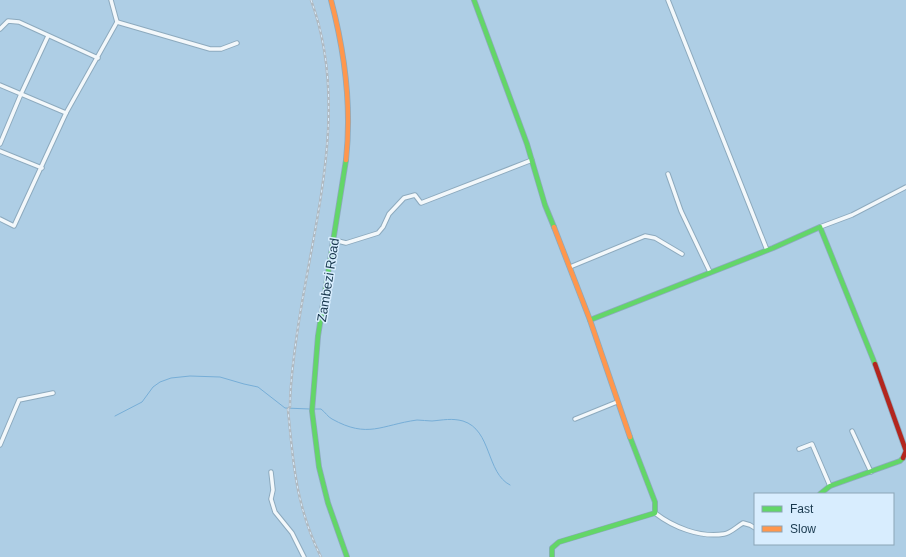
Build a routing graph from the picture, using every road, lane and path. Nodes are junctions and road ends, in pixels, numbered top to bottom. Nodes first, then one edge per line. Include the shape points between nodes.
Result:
1 (111, 0) edge
2 (331, 0) edge
3 (474, 0) edge
4 (668, 0) edge
5 (117, 22) junction
6 (0, 29) edge
7 (48, 36) junction
8 (237, 43) dead end
9 (98, 58) junction
10 (0, 86) edge
11 (21, 94) junction
12 (66, 113) junction
13 (0, 144) edge
14 (0, 150) edge
15 (532, 160) junction
16 (42, 168) junction
17 (668, 174) dead end
18 (906, 187) edge
19 (0, 219) edge
20 (820, 227) junction
21 (334, 240) junction
22 (767, 250) junction
23 (682, 254) dead end
24 (570, 268) junction
25 (710, 272) junction
26 (590, 320) junction
27 (53, 393) dead end
28 (617, 402) junction
29 (575, 419) dead end
30 (852, 431) dead end
31 (0, 445) edge
32 (800, 449) dead end
33 (271, 472) dead end
34 (870, 472) junction
35 (830, 486) junction
36 (821, 493) edge
37 (655, 513) junction
38 (754, 527) edge
39 (304, 557) edge
40 (347, 557) edge
41 (552, 557) edge

1 - 5 street
2 - 21 street, Zambezi Road via 345,64 349,113
3 - 15 street
4 - 22 street
5 - 8 street via 210,49 221,49
5 - 9 street
6 - 7 street via 5,23 12,21
7 - 9 street
7 - 11 street
9 - 12 street
10 - 11 street
11 - 12 street
11 - 13 street
12 - 16 street
14 - 16 street
15 - 21 street via 421,203 415,195 409,195 389,214 378,233 346,243
15 - 24 street via 545,205
16 - 19 street via 14,226
17 - 25 street
18 - 20 street
20 - 22 street
20 - 34 street via 866,340 905,447 905,455 900,461
21 - 40 street, Zambezi Road via 314,374 312,410 316,460 327,502
22 - 25 street
23 - 24 street via 655,238 645,236
24 - 26 street
25 - 26 street
26 - 28 street
27 - 31 street via 18,400
28 - 29 street
28 - 37 street via 652,492
30 - 34 street
32 - 35 street via 812,444
33 - 39 street via 271,499 274,512 292,533
34 - 35 street
35 - 36 street
37 - 38 street via 694,532 724,534 732,532 742,523
37 - 41 street via 559,542 552,548

